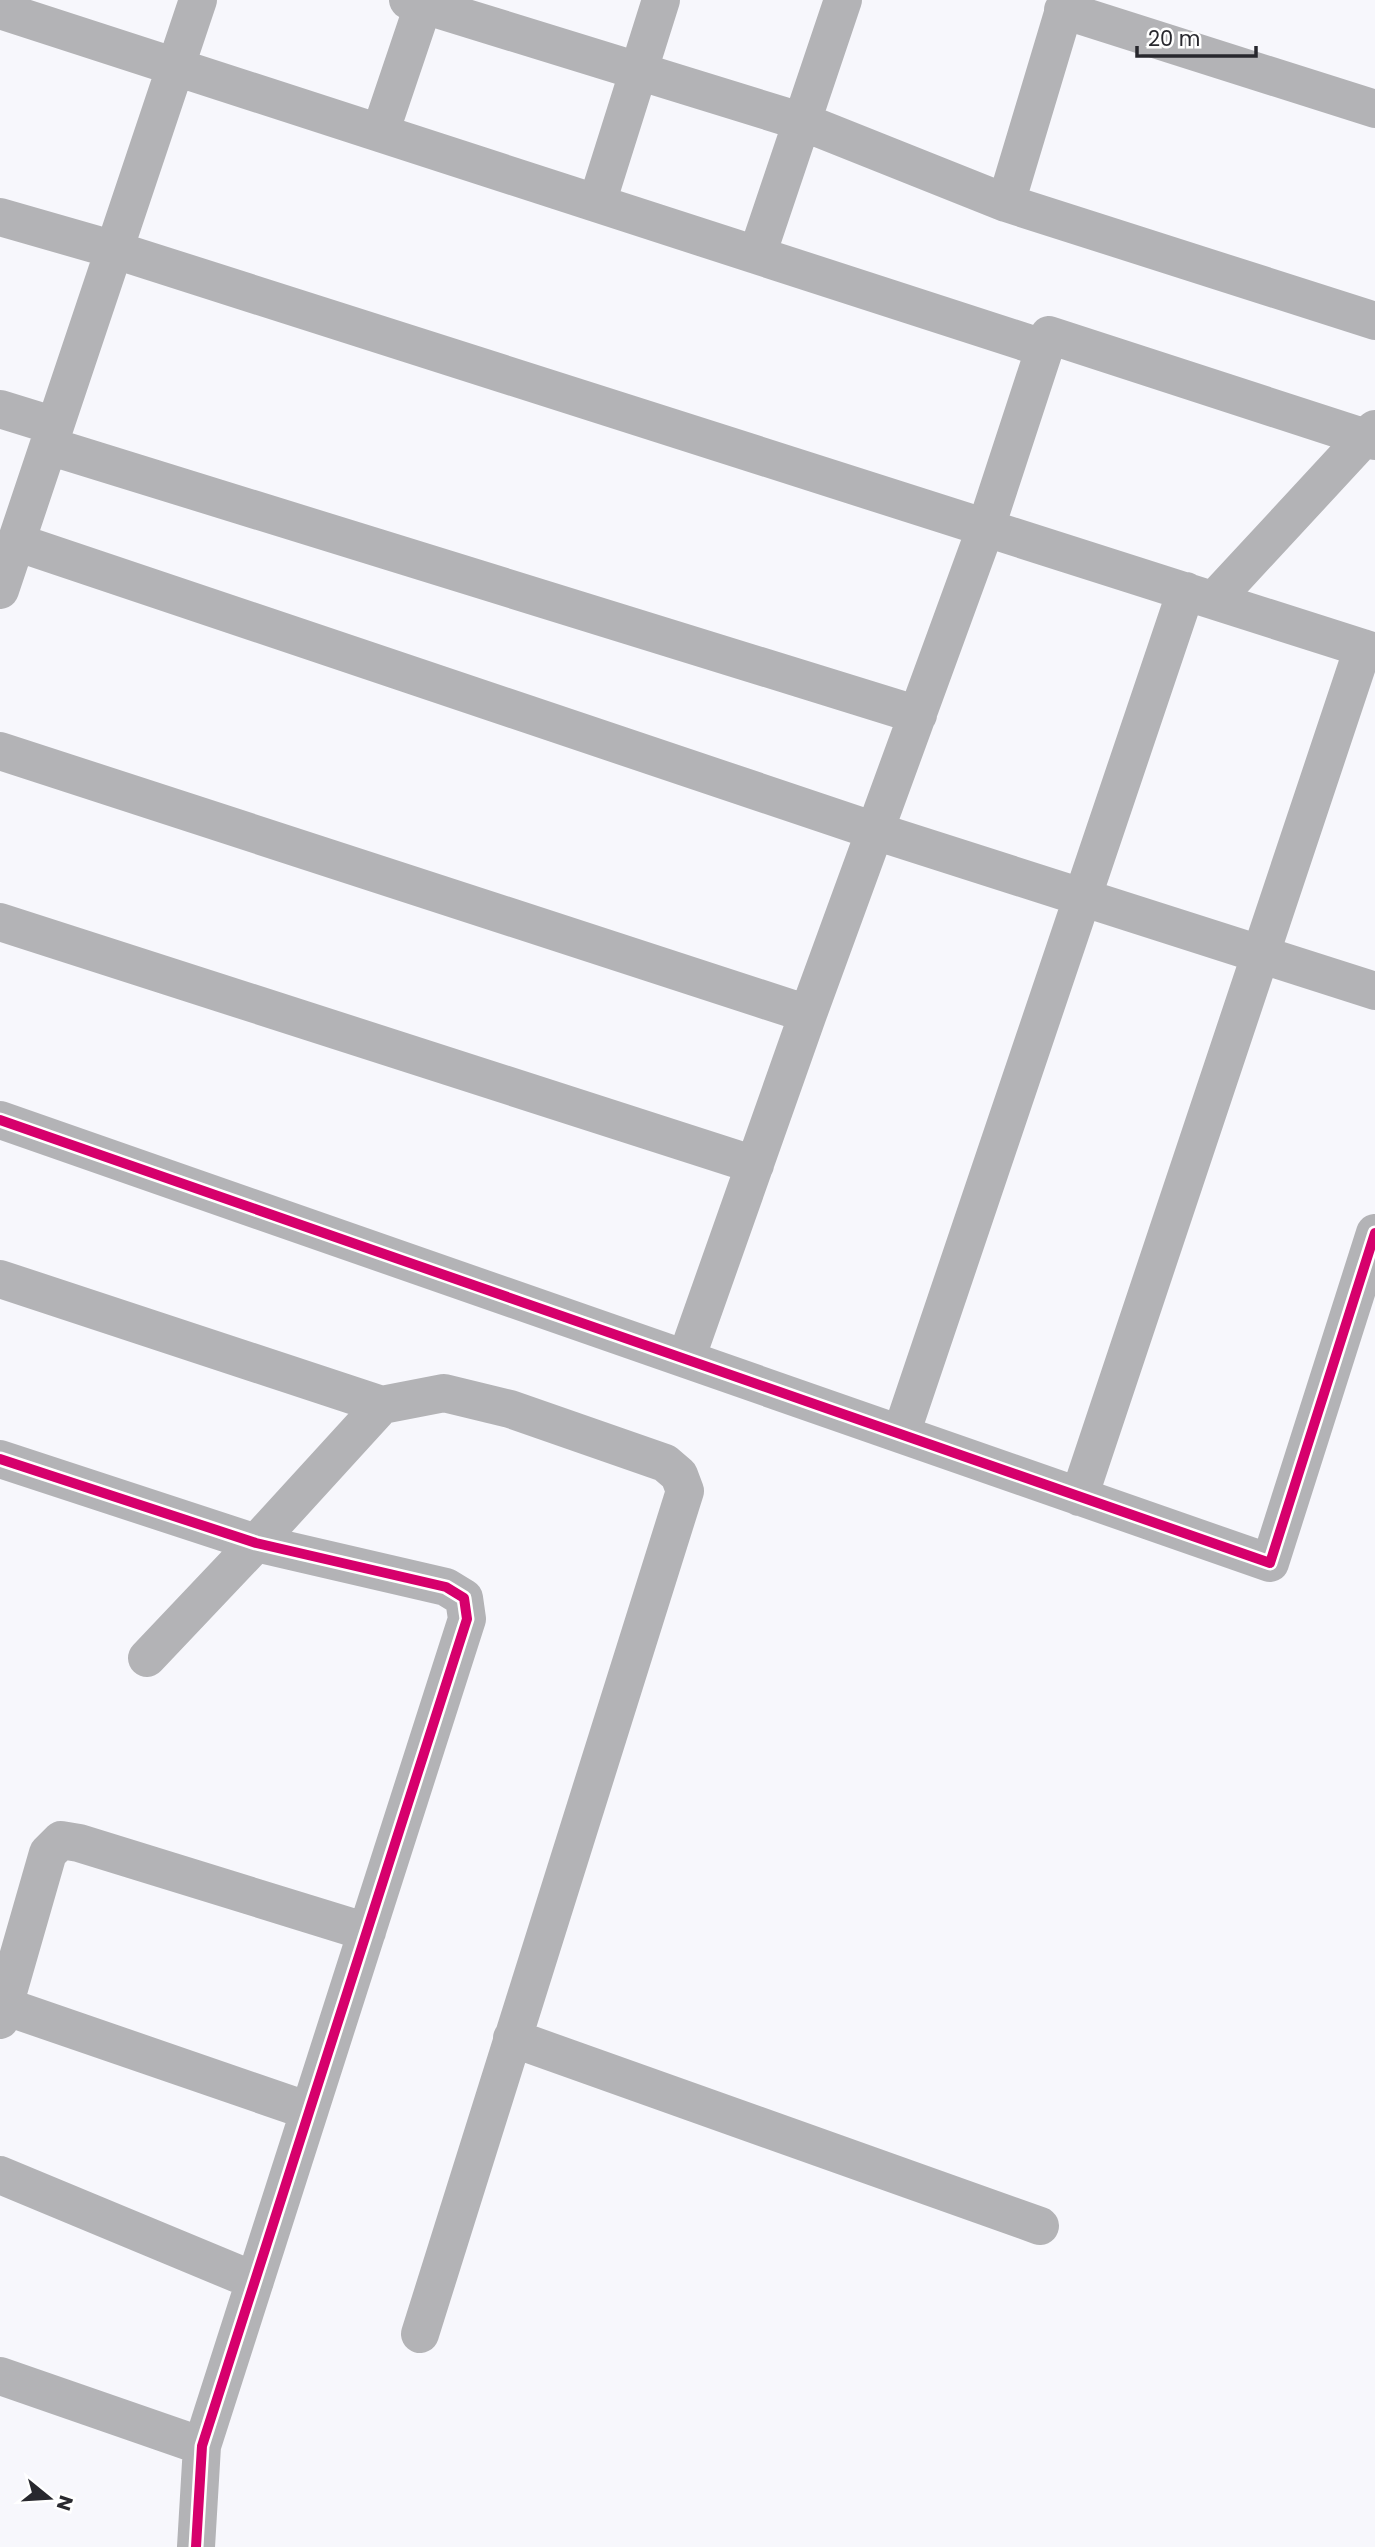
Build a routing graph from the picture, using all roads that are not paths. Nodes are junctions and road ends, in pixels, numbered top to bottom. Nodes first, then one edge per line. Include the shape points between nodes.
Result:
1 (198, 0) edge
2 (661, 0) edge
3 (843, 0) edge
4 (419, 2) edge
5 (1065, 5) edge
6 (0, 10) edge
7 (174, 66) junction
8 (639, 71) junction
9 (1375, 109) edge
10 (803, 122) junction
11 (380, 133) junction
12 (597, 203) junction
13 (1006, 203) junction
14 (0, 217) edge
15 (115, 250) junction
16 (757, 255) junction
17 (1375, 321) edge
18 (1043, 348) junction
19 (0, 409) edge
20 (52, 436) junction
21 (1371, 436) edge
22 (986, 527) junction
23 (16, 542) junction
24 (0, 590) edge
25 (1200, 595) junction
26 (1369, 650) edge
27 (918, 715) junction
28 (0, 751) edge
29 (875, 831) junction
30 (1082, 899) junction
31 (0, 922) edge
32 (1261, 954) junction
33 (1375, 991) edge
34 (808, 1014) junction
35 (0, 1120) edge
36 (755, 1164) junction
37 (1375, 1233) edge
38 (0, 1279) edge
39 (686, 1359) junction
40 (382, 1405) junction
41 (901, 1434) junction
42 (0, 1459) edge
43 (1079, 1497) junction
44 (256, 1543) junction
45 (148, 1658) dead end
46 (367, 1932) junction
47 (2, 2013) edge
48 (512, 2038) junction
49 (309, 2111) junction
50 (0, 2175) edge
51 (1040, 2226) dead end
52 (255, 2281) junction
53 (420, 2334) dead end
54 (0, 2376) edge
55 (202, 2446) junction
56 (196, 2547) edge

1 - 7 street
2 - 8 street
3 - 10 street
4 - 8 street
4 - 11 street
5 - 9 street
5 - 13 street
6 - 7 street
7 - 11 street
7 - 15 street
8 - 10 street
8 - 12 street
10 - 13 street
10 - 16 street
11 - 12 street
12 - 16 street
13 - 17 street
14 - 15 street
15 - 20 street
15 - 22 street
16 - 18 street
18 - 21 street via 1049,335
18 - 22 street
19 - 20 street
20 - 23 street
20 - 27 street
21 - 25 street
22 - 25 street
22 - 27 street
23 - 24 street
23 - 29 street
25 - 26 street
25 - 30 street
26 - 32 street
27 - 29 street
28 - 34 street
29 - 30 street
29 - 34 street
30 - 32 street
30 - 41 street
31 - 36 street
32 - 33 street
32 - 43 street
34 - 36 street
35 - 39 street
36 - 39 street
37 - 43 street via 1270,1563
38 - 40 street
39 - 41 street
40 - 44 street
40 - 48 street via 444,1393 510,1409 665,1463 679,1475 685,1491
41 - 43 street
42 - 44 street
44 - 45 street
44 - 46 street via 446,1587 464,1598 467,1619
46 - 47 street via 61,1840 48,1853
46 - 49 street
47 - 49 street
48 - 51 street
48 - 53 street
49 - 52 street
50 - 52 street
52 - 55 street
54 - 55 street
55 - 56 street

